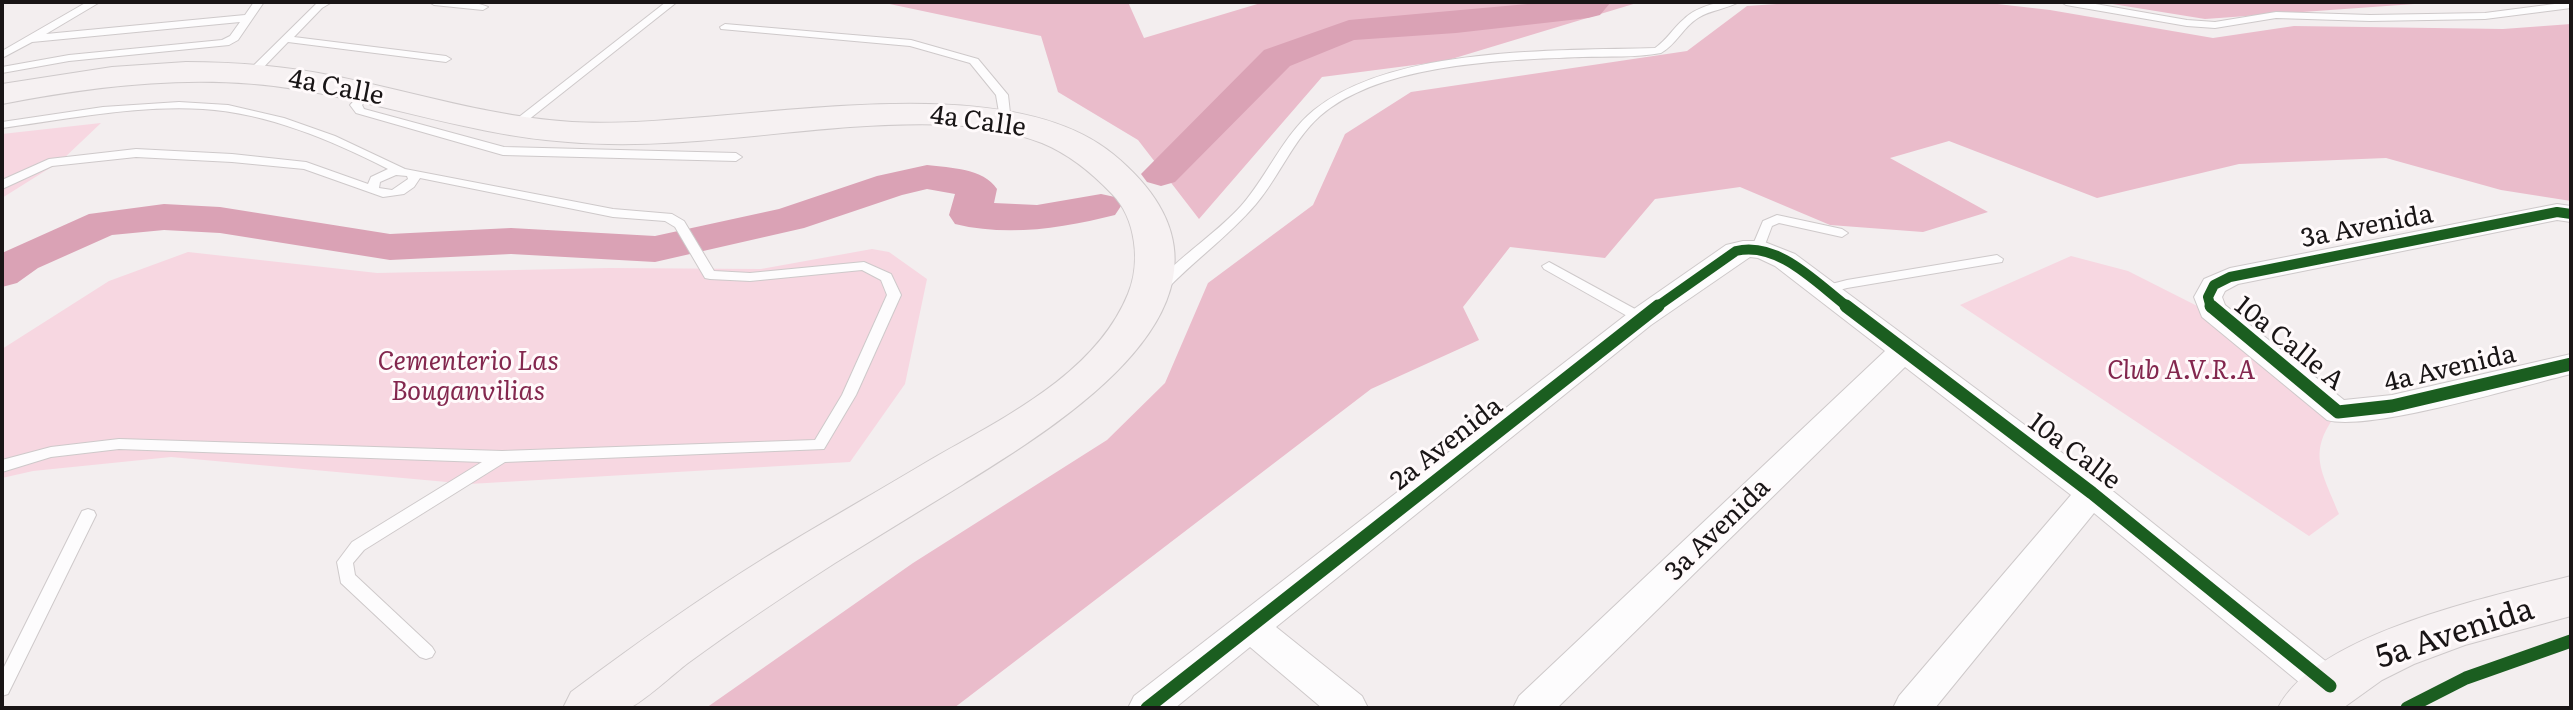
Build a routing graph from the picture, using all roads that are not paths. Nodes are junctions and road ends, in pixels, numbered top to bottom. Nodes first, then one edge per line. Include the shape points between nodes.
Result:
1 (95, 2) edge
2 (259, 2) edge
3 (327, 2) edge
4 (434, 2) edge
5 (672, 2) edge
6 (1734, 2) edge
7 (2066, 2) edge
8 (2571, 5) edge
9 (483, 7) dead end
10 (249, 18) junction
11 (725, 27) dead end
12 (31, 39) junction
13 (286, 39) junction
14 (2, 55) edge
15 (446, 59) dead end
16 (2, 70) edge
17 (251, 74) junction
18 (2, 94) edge
19 (366, 94) junction
20 (1005, 122) junction
21 (2, 125) edge
22 (514, 126) junction
23 (736, 157) dead end
24 (407, 172) junction
25 (2, 185) edge
26 (372, 190) junction
27 (2564, 213) edge
28 (1842, 233) dead end
29 (1772, 254) junction
30 (1997, 259) dead end
31 (1549, 266) dead end
32 (1149, 284) junction
33 (1825, 290) junction
34 (2212, 310) joint
35 (1641, 318) junction
36 (1903, 351) junction
37 (2571, 364) edge
38 (2338, 412) joint
39 (502, 457) junction
40 (2, 466) edge
41 (2092, 493) junction
42 (88, 515) dead end
43 (2571, 596) edge
44 (1251, 627) junction
45 (426, 652) dead end
46 (2, 689) edge
47 (2318, 697) edge
48 (590, 708) edge
49 (1147, 708) edge
50 (1349, 708) edge
51 (1532, 708) edge
52 (1912, 708) edge

1 - 12 lane
2 - 10 lane
3 - 13 lane
4 - 9 lane
5 - 22 lane
6 - 32 lane via 1687,20 1673,41 1657,51 1464,61 1346,94 1317,113 1245,210 1199,254
7 - 8 lane via 2215,25 2276,15 2485,16
10 - 12 lane
10 - 16 lane via 225,43
11 - 20 lane via 911,43 974,61 1002,95
12 - 14 lane
13 - 15 lane
13 - 17 lane
17 - 18 main road, 4a Calle via 146,74
17 - 19 main road, 4a Calle
19 - 22 main road, 4a Calle
19 - 23 lane via 356,105 360,111 503,151
20 - 22 main road, 4a Calle via 912,113 624,134
20 - 32 main road, 4a Calle via 1056,135 1091,153 1121,179 1148,221
21 - 24 lane via 205,106 293,127
24 - 26 lane via 380,176
24 - 26 lane via 414,180 400,191 386,195
24 - 39 lane via 613,213 668,217 680,224 710,275 750,277 864,266 886,277 894,295 849,395 819,445
25 - 26 lane via 49,163 136,153 306,166
27 - 34 street, 3a Avenida via 2230,277 2209,291
28 - 29 lane via 1777,219 1767,224
29 - 33 street, 10a Calle
29 - 35 street, 2a Avenida via 1736,251
30 - 33 lane
31 - 35 lane
32 - 48 main road via 1105,360 1075,388 1027,423 772,578
33 - 36 street, 10a Calle
34 - 38 street, 10a Calle A
35 - 44 street, 2a Avenida
36 - 41 street, 10a Calle
36 - 51 street, 3a Avenida
37 - 38 street, 4a Avenida via 2392,406
39 - 40 lane via 119,444 51,452
39 - 45 lane via 358,546 345,562 347,578
41 - 47 street, 10a Calle
41 - 52 street
42 - 46 lane
43 - 47 main road, 5a Avenida via 2417,640 2371,660
44 - 49 street, 2a Avenida
44 - 50 street

